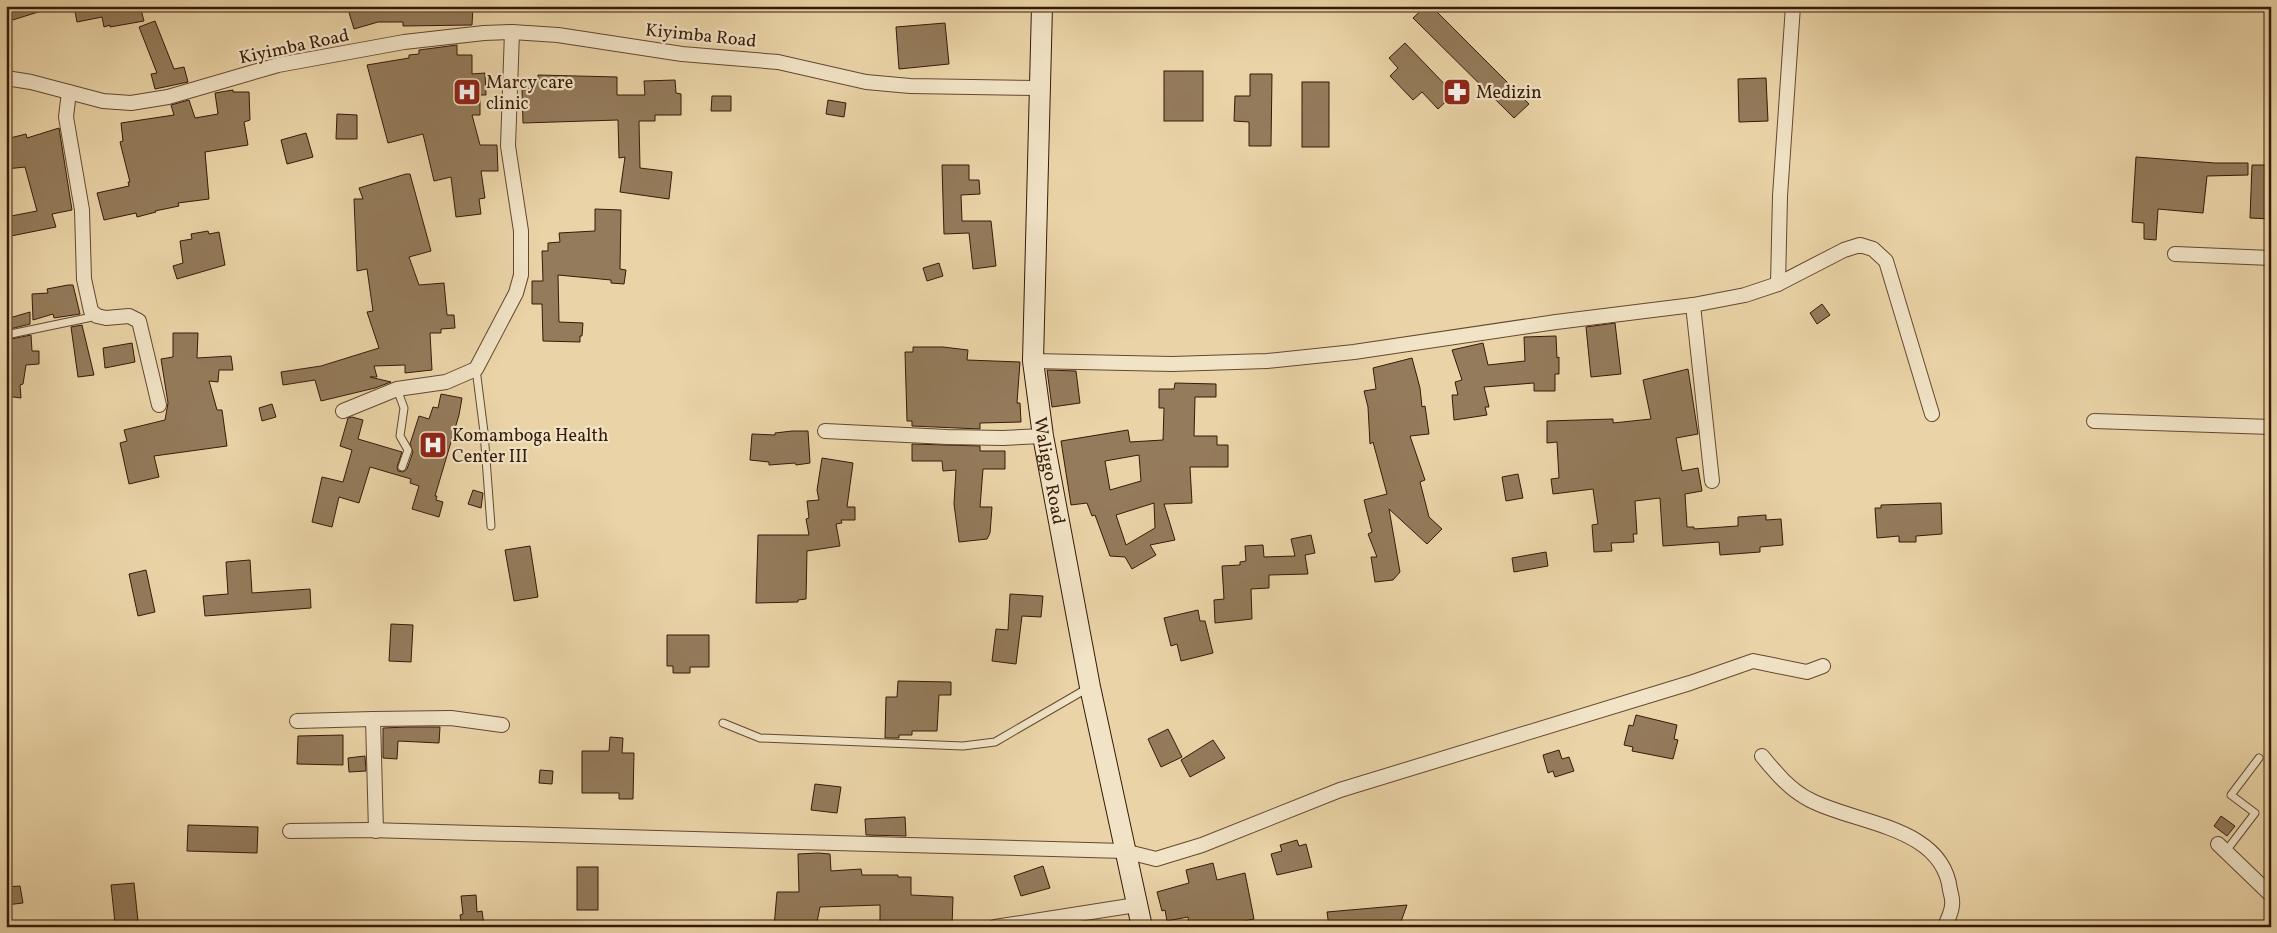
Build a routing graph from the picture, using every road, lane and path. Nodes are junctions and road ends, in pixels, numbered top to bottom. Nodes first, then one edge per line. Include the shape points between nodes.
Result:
1 (1042, 6) edge
2 (1793, 6) edge
3 (512, 32) junction
4 (6, 78) edge
5 (1040, 88) junction
6 (69, 92) junction
7 (2175, 254) dead end
8 (2271, 258) edge
9 (1778, 284) junction
10 (1693, 305) junction
11 (97, 316) junction
12 (6, 335) edge
13 (1033, 361) junction
14 (476, 369) junction
15 (397, 389) junction
16 (159, 405) dead end
17 (343, 411) dead end
18 (1932, 414) dead end
19 (2094, 421) dead end
20 (2271, 427) edge
21 (824, 431) dead end
22 (1043, 436) junction
23 (402, 467) dead end
24 (1712, 481) dead end
25 (491, 526) dead end
26 (1823, 666) dead end
27 (1090, 687) junction
28 (373, 719) junction
29 (297, 721) dead end
30 (723, 723) dead end
31 (502, 725) dead end
32 (1762, 756) dead end
33 (2259, 758) dead end
34 (290, 831) dead end
35 (376, 831) junction
36 (2222, 847) joint
37 (1124, 851) junction
38 (2271, 895) edge
39 (1136, 905) junction
40 (995, 927) edge
41 (1142, 927) edge
42 (1945, 927) edge

1 - 5 street, Waliggo Road
2 - 9 street via 1780,196
3 - 5 street, Kiyimba Road via 558,35 682,54 778,62 874,82 910,86
3 - 6 street, Kiyimba Road via 404,42 278,65 168,97 131,104 103,102
3 - 14 street via 508,146 521,231 521,275 516,293
4 - 6 street, Kiyimba Road
5 - 13 street, Waliggo Road
6 - 11 street via 66,117 82,210 84,279 91,311
7 - 8 street
9 - 10 street via 1745,295
9 - 18 street via 1844,250 1860,245 1873,250 1886,261
10 - 13 street via 1267,361 1172,364
10 - 24 street
11 - 12 lane
11 - 16 street via 129,316 139,321
13 - 22 street, Waliggo Road
14 - 15 street via 446,382
14 - 25 lane
15 - 17 street
15 - 23 lane via 404,408 400,436 408,450
19 - 20 street
21 - 22 street via 947,438
22 - 27 street, Waliggo Road
26 - 37 street via 1807,672 1753,661 1340,790 1202,845 1156,859
27 - 30 lane via 995,742 963,746 760,738
27 - 37 street, Waliggo Road
28 - 29 street
28 - 31 street via 450,718
28 - 35 street
32 - 42 street via 1782,779 1810,800 1899,832 1919,842 1938,858 1946,870 1952,905
33 - 36 lane via 2231,795 2255,813
34 - 35 street
35 - 37 street
36 - 38 street
37 - 39 street, Waliggo Road
39 - 40 street
39 - 41 street, Waliggo Road

